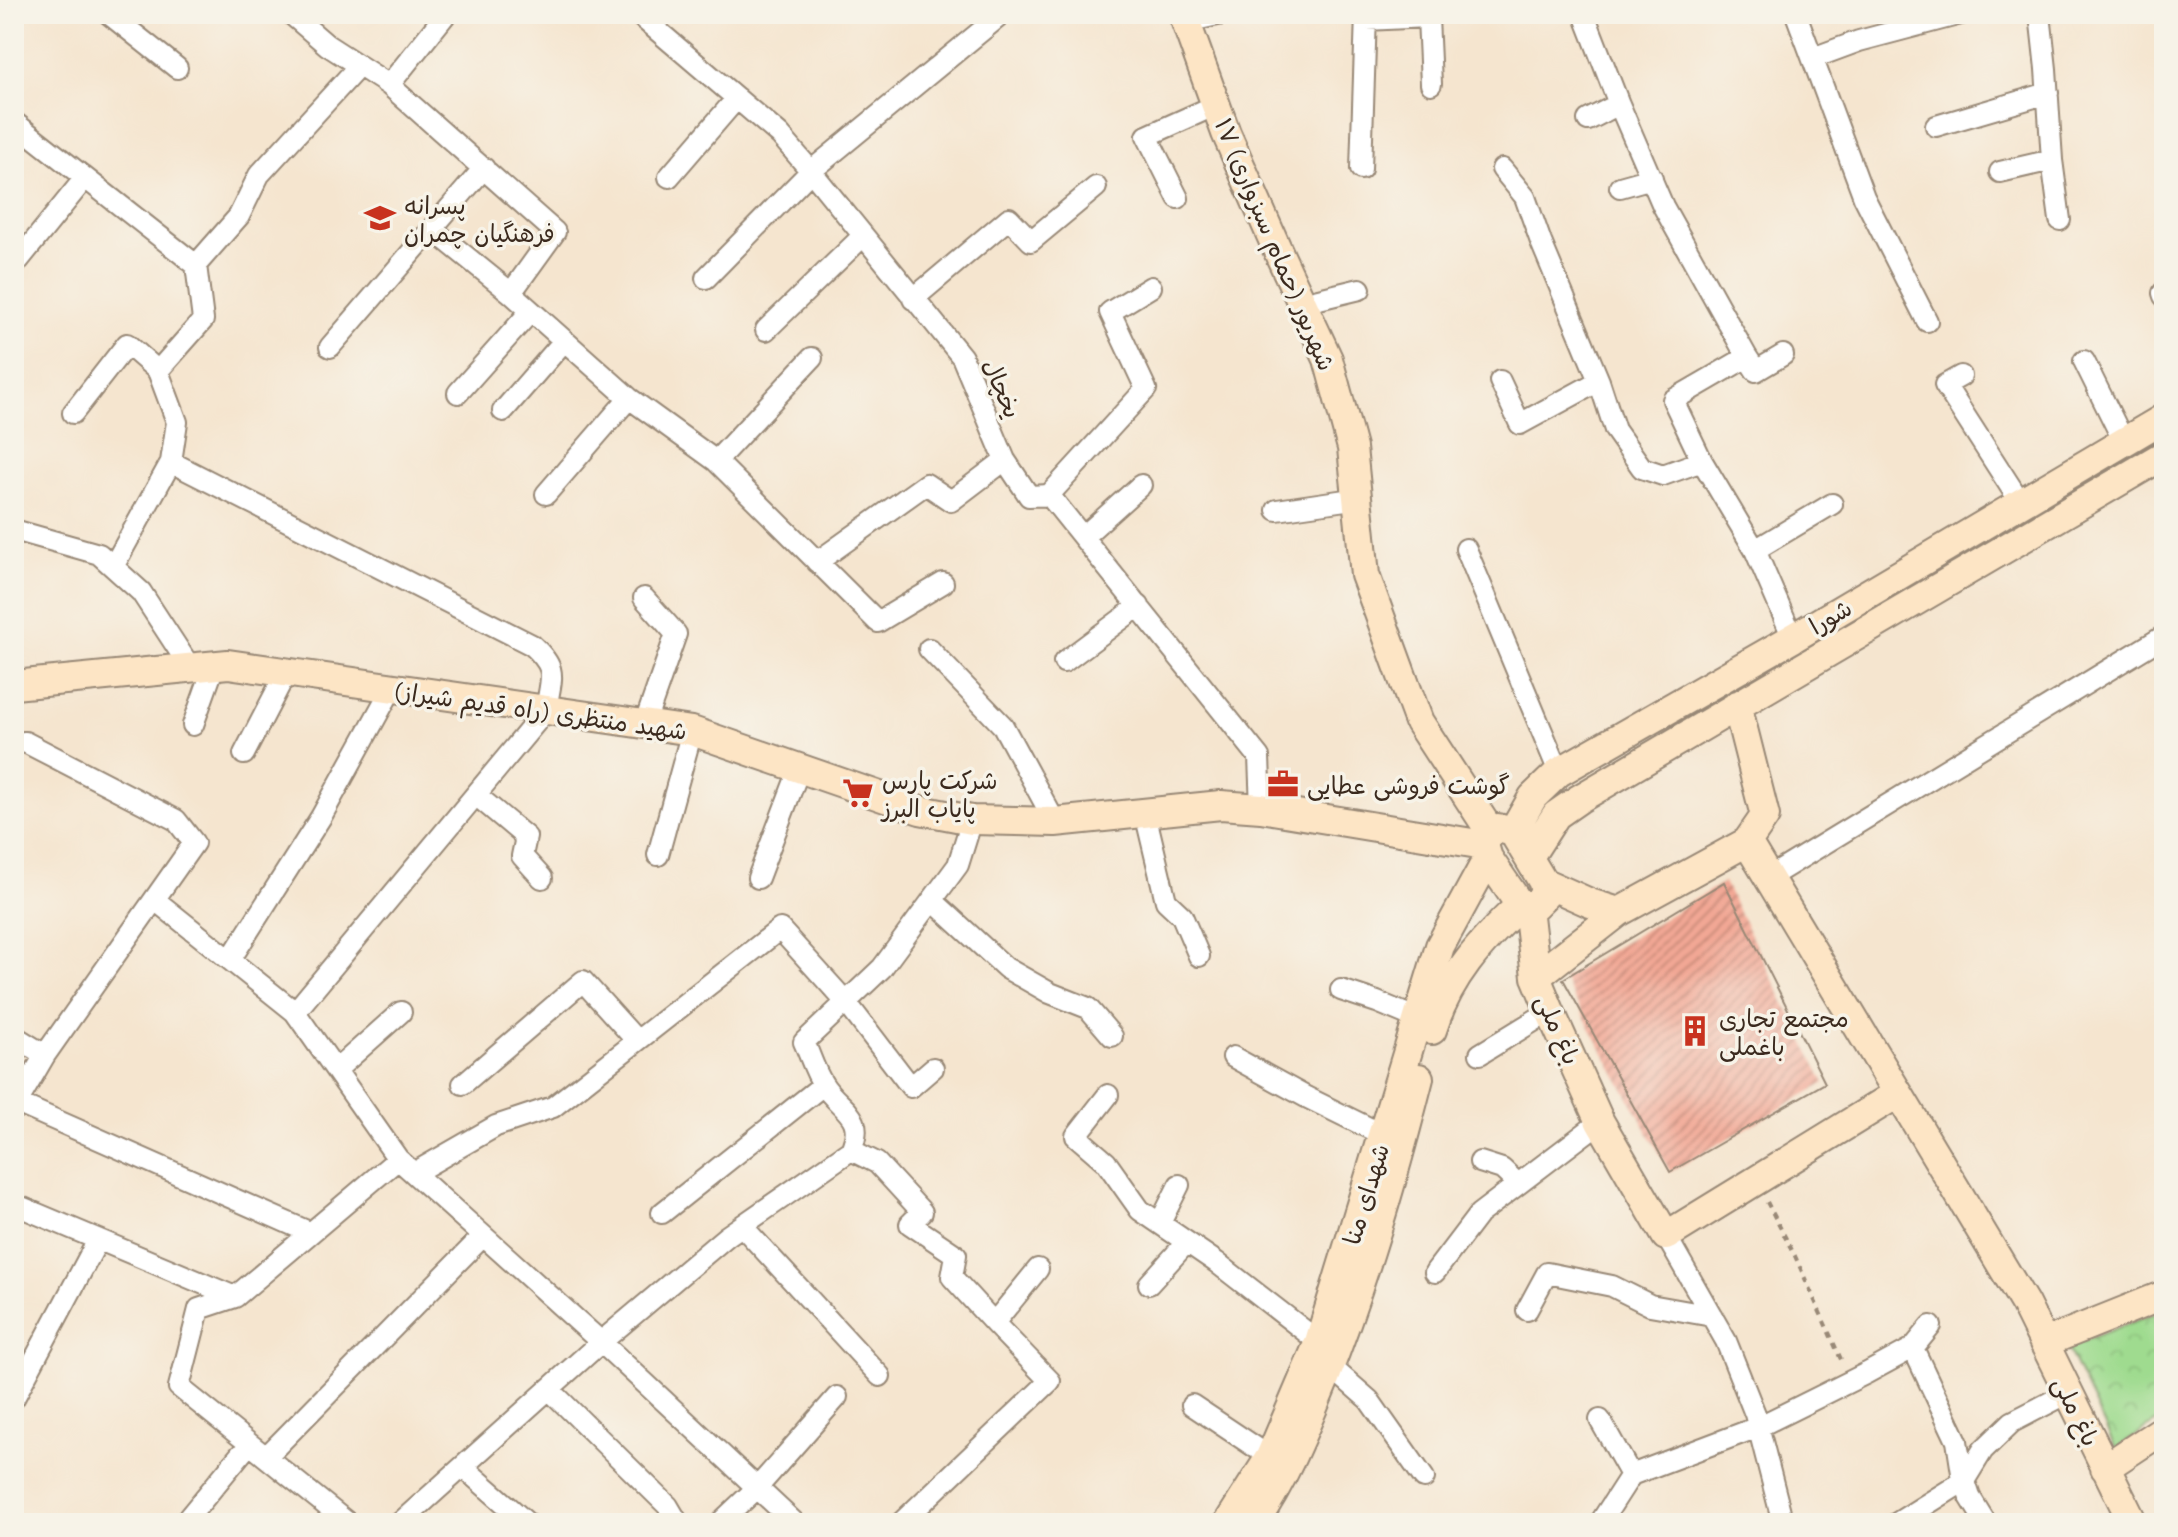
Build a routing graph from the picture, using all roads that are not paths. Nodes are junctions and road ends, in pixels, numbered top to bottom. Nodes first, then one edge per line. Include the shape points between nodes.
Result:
1 (109, 14) edge
2 (291, 14) edge
3 (446, 14) edge
4 (638, 14) edge
5 (1002, 14) edge
6 (1222, 14) edge
7 (1584, 14) edge
8 (1796, 14) edge
9 (1961, 14) edge
10 (2040, 14) edge
11 (1428, 15) edge
12 (1366, 17) edge
13 (1184, 18) edge
14 (661, 21) edge
15 (1813, 58) junction
16 (358, 67) junction
17 (177, 68) dead end
18 (1431, 84) dead end
19 (389, 85) junction
20 (2048, 93) junction
21 (737, 98) junction
22 (1619, 104) junction
23 (1216, 105) junction
24 (1588, 120) dead end
25 (14, 122) edge
26 (1936, 126) dead end
27 (2052, 160) junction
28 (484, 168) junction
29 (1361, 169) dead end
30 (1502, 169) dead end
31 (811, 171) junction
32 (2000, 172) dead end
33 (669, 177) dead end
34 (85, 178) junction
35 (1652, 178) junction
36 (1096, 187) dead end
37 (1620, 187) dead end
38 (1178, 198) dead end
39 (2060, 220) dead end
40 (432, 229) junction
41 (863, 236) junction
42 (196, 265) junction
43 (14, 266) edge
44 (706, 278) dead end
45 (1151, 287) dead end
46 (1360, 289) dead end
47 (511, 293) junction
48 (913, 299) junction
49 (1302, 303) junction
50 (531, 311) junction
51 (1927, 321) dead end
52 (766, 330) dead end
53 (564, 341) junction
54 (330, 347) dead end
55 (1783, 355) dead end
56 (1747, 357) junction
57 (812, 358) dead end
58 (2084, 361) dead end
59 (158, 371) junction
60 (1961, 376) dead end
61 (1500, 381) dead end
62 (1599, 381) junction
63 (458, 393) dead end
64 (629, 398) junction
65 (503, 411) dead end
66 (73, 413) dead end
67 (2164, 418) edge
68 (2124, 442) junction
69 (2164, 455) edge
70 (1005, 460) junction
71 (716, 461) junction
72 (1702, 461) junction
73 (171, 462) junction
74 (1141, 485) dead end
75 (546, 494) dead end
76 (1049, 495) junction
77 (1359, 498) junction
78 (2021, 503) junction
79 (1832, 504) dead end
80 (1277, 510) dead end
81 (14, 530) edge
82 (1083, 537) junction
83 (1466, 549) dead end
84 (1755, 550) junction
85 (817, 562) junction
86 (113, 567) junction
87 (943, 583) dead end
88 (644, 598) dead end
89 (1139, 606) junction
90 (2164, 636) edge
91 (1793, 638) junction
92 (929, 649) dead end
93 (1064, 662) dead end
94 (202, 666) junction
95 (286, 673) junction
96 (14, 685) edge
97 (392, 688) junction
98 (1737, 705) junction
99 (546, 710) junction
100 (645, 723) junction
101 (193, 725) dead end
102 (692, 731) junction
103 (14, 743) edge
104 (244, 754) dead end
105 (799, 770) junction
106 (1559, 772) junction
107 (476, 795) junction
108 (1261, 808) junction
109 (1145, 813) junction
110 (972, 820) junction
111 (1055, 822) junction
112 (1494, 842) junction
113 (1747, 842) junction
114 (658, 855) dead end
115 (1529, 857) junction
116 (542, 878) dead end
117 (758, 878) dead end
118 (1768, 878) junction
119 (1543, 882) junction
120 (155, 900) junction
121 (932, 900) junction
122 (1524, 906) junction
123 (1619, 912) junction
124 (1199, 956) dead end
125 (230, 960) junction
126 (1536, 977) junction
127 (1341, 990) dead end
128 (846, 1002) junction
129 (1550, 1011) junction
130 (295, 1012) junction
131 (401, 1012) dead end
132 (1426, 1022) junction
133 (14, 1036) edge
134 (1112, 1036) dead end
135 (637, 1041) junction
136 (1480, 1054) dead end
137 (45, 1055) junction
138 (1233, 1057) dead end
139 (933, 1068) dead end
140 (336, 1070) junction
141 (463, 1084) dead end
142 (823, 1085) junction
143 (1897, 1094) junction
144 (1108, 1095) dead end
145 (16, 1106) edge
146 (1600, 1122) junction
147 (1383, 1135) junction
148 (851, 1150) junction
149 (1480, 1162) dead end
150 (406, 1166) junction
151 (1518, 1184) junction
152 (1179, 1185) dead end
153 (14, 1204) edge
154 (662, 1213) dead end
155 (1160, 1223) junction
156 (742, 1226) junction
157 (311, 1233) junction
158 (483, 1236) junction
159 (1666, 1236) junction
160 (98, 1240) junction
161 (1187, 1242) junction
162 (1038, 1269) dead end
163 (1435, 1272) dead end
164 (1149, 1284) dead end
165 (2164, 1295) edge
166 (235, 1297) junction
167 (1527, 1310) dead end
168 (1712, 1316) junction
169 (994, 1323) junction
170 (1931, 1326) dead end
171 (601, 1342) junction
172 (2044, 1343) junction
173 (1913, 1348) junction
174 (1324, 1354) junction
175 (880, 1376) dead end
176 (549, 1389) junction
177 (2068, 1393) junction
178 (837, 1397) dead end
179 (14, 1398) edge
180 (1192, 1405) dead end
181 (1600, 1420) dead end
182 (1758, 1427) junction
183 (2164, 1429) edge
184 (249, 1444) junction
185 (266, 1457) junction
186 (1270, 1457) junction
187 (463, 1467) junction
188 (2105, 1468) junction
189 (1631, 1475) junction
190 (1424, 1478) dead end
191 (1964, 1481) junction
192 (757, 1488) junction
193 (184, 1523) edge
194 (348, 1523) edge
195 (400, 1523) edge
196 (527, 1523) edge
197 (678, 1523) edge
198 (720, 1523) edge
199 (795, 1523) edge
200 (901, 1523) edge
201 (1228, 1523) edge
202 (1254, 1523) edge
203 (1600, 1523) edge
204 (1783, 1523) edge
205 (1897, 1523) edge
206 (1986, 1523) edge
207 (2133, 1523) edge

1 - 17 street
2 - 16 street
3 - 19 street
4 - 14 street, یخچال
5 - 31 street
6 - 13 street
7 - 22 street
8 - 15 street
9 - 15 street
10 - 20 street
11 - 12 street
11 - 18 street
12 - 29 street
13 - 23 street, ۱۷ شهریور (حمام سبزواری)
14 - 21 street, یخچال
15 - 51 street via 1864,197
16 - 19 street
16 - 42 street via 259,175 239,216
19 - 28 street
20 - 26 street
20 - 27 street
21 - 31 street, یخچال
21 - 33 street
22 - 24 street
22 - 35 street
23 - 38 street via 1147,136
23 - 49 street, ۱۷ شهریور (حمام سبزواری)
25 - 34 street
27 - 32 street
27 - 39 street
28 - 40 street
28 - 47 street via 555,232
30 - 62 street via 1525,197
31 - 41 street, یخچال
31 - 44 street
34 - 42 street
34 - 43 street
35 - 37 street
35 - 56 street
36 - 48 street via 1031,241 1009,218
40 - 47 street
40 - 54 street
41 - 48 street, یخچال
41 - 52 street
42 - 59 street via 203,320
45 - 76 street via 1110,312 1146,389
46 - 49 street
47 - 50 street
48 - 70 street, یخچال via 962,357
49 - 77 street, ۱۷ شهریور (حمام سبزواری) via 1328,359 1352,448
50 - 53 street
50 - 63 street
53 - 64 street
53 - 65 street
55 - 56 street via 1756,371
56 - 72 street via 1673,400
57 - 71 street
58 - 68 street
59 - 66 street via 127,344
59 - 73 street via 177,422
60 - 78 street via 1945,385
61 - 62 street via 1520,424
62 - 72 street via 1615,430 1642,468 1663,475
64 - 71 street
64 - 75 street
67 - 68 street, شورا
68 - 78 street, شورا
69 - 98 street, شورا
70 - 76 street, یخچال via 1029,496
70 - 85 street via 951,501 926,484
71 - 85 street
72 - 84 street
73 - 86 street
73 - 99 street via 532,645 552,671
74 - 82 street
76 - 82 street, یخچال
77 - 80 street
77 - 112 street, ۱۷ شهریور (حمام سبزواری) via 1365,575 1419,722
78 - 91 street, شورا
79 - 84 street
81 - 86 street via 99,554
82 - 89 street, یخچال
83 - 106 street
84 - 91 street
85 - 87 street via 878,622
86 - 94 street via 141,592
88 - 100 street via 676,634
89 - 93 street
89 - 108 street, یخچال via 1259,757
90 - 118 street
91 - 106 street, شورا
92 - 111 street via 1003,726
94 - 95 street, شهید منتظری (راه قدیم شیراز) via 228,664
94 - 96 street, شهید منتظری (راه قدیم شیراز)
94 - 101 street
95 - 97 street, شهید منتظری (راه قدیم شیراز)
95 - 104 street
97 - 99 street, شهید منتظری (راه قدیم شیراز)
97 - 125 street via 321,817
98 - 113 street via 1765,816
98 - 115 street, شورا via 1556,815
99 - 100 street, شهید منتظری (راه قدیم شیراز)
99 - 107 street
100 - 102 street, شهید منتظری (راه قدیم شیراز)
102 - 105 street, شهید منتظری (راه قدیم شیراز)
102 - 114 street
103 - 120 street via 25,742 176,820 194,843
105 - 110 street, شهید منتظری (راه قدیم شیراز) via 920,810
105 - 117 street
106 - 112 street, شورا
107 - 116 street via 526,837 522,856
107 - 130 street
108 - 109 street, شهید منتظری (راه قدیم شیراز) via 1221,805
108 - 112 street, شهید منتظری (راه قدیم شیراز)
109 - 111 street, شهید منتظری (راه قدیم شیراز)
109 - 124 street via 1166,901 1182,916
110 - 111 street, شهید منتظری (راه قدیم شیراز)
110 - 121 street via 958,865
112 - 115 street
112 - 122 street
112 - 132 street, شهدای منا via 1440,946
113 - 118 street, باغ ملی
113 - 123 street, باغ ملی
115 - 119 street
118 - 143 street, باغ ملی
119 - 122 street, شهدای منا via 1542,899
119 - 123 street
120 - 125 street
120 - 137 street
121 - 128 street via 882,968
121 - 134 street via 1006,968 1088,1008
122 - 126 street
122 - 132 street, شهدای منا via 1485,938
123 - 126 street, باغ ملی
125 - 130 street
126 - 129 street, باغ ملی
127 - 132 street
128 - 135 street via 780,929
128 - 139 street via 911,1087
128 - 142 street via 804,1042
129 - 136 street
129 - 146 street, باغ ملی
130 - 140 street
131 - 140 street
132 - 147 street, شهدای منا
132 - 174 street, شهدای منا via 1379,1223
133 - 137 street
135 - 141 street via 583,981
135 - 150 street via 553,1107
137 - 145 street
138 - 147 street
140 - 150 street
142 - 148 street via 855,1120 858,1134
142 - 154 street
143 - 159 street
143 - 172 street, باغ ملی
144 - 155 street via 1076,1136 1106,1162 1140,1210
145 - 157 street
146 - 151 street
146 - 159 street, باغ ملی
147 - 174 street, شهدای منا
148 - 156 street
148 - 169 street via 877,1163 922,1212 910,1224 956,1255 952,1277
149 - 151 street via 1502,1169
150 - 157 street
150 - 158 street
151 - 163 street via 1479,1214
152 - 155 street
153 - 160 street
155 - 161 street
156 - 171 street
156 - 175 street
157 - 166 street
158 - 171 street
158 - 185 street
159 - 168 street
160 - 166 street
160 - 179 street
161 - 164 street
161 - 174 street
162 - 169 street
165 - 172 street
166 - 184 street via 199,1309 179,1387
167 - 168 street via 1547,1273 1612,1286 1650,1305
168 - 182 street
169 - 200 street via 1050,1381
170 - 173 street
171 - 176 street
171 - 192 street
172 - 177 street, باغ ملی
173 - 182 street
173 - 191 street via 1957,1441
174 - 186 street, شهدای منا
174 - 190 street via 1369,1400
174 - 202 street, شهدای منا via 1307,1423
176 - 187 street
176 - 197 street via 668,1506
177 - 188 street, باغ ملی
177 - 191 street via 2012,1422 1983,1450
178 - 192 street
180 - 186 street
181 - 189 street
182 - 189 street
182 - 204 street
183 - 188 street
184 - 185 street
184 - 193 street
185 - 194 street
186 - 201 street, شهدای منا
187 - 195 street
187 - 196 street
188 - 207 street, باغ ملی
189 - 203 street
191 - 205 street
191 - 206 street
192 - 198 street
192 - 199 street

